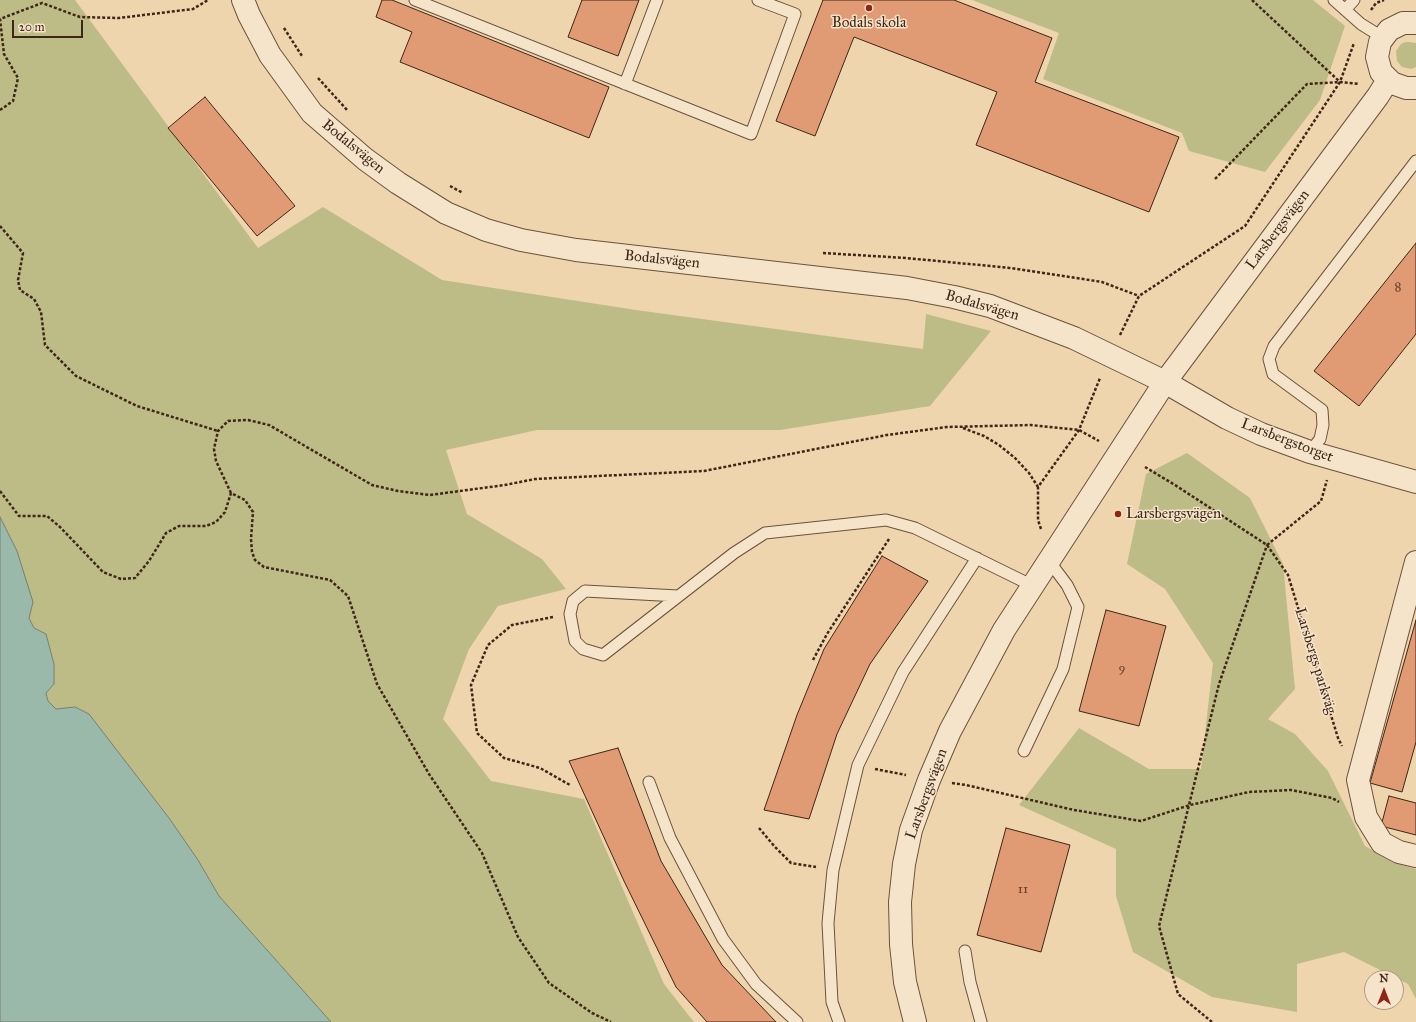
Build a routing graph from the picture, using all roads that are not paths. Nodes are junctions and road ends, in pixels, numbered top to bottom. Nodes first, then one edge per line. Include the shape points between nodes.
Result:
1 (242, 0) edge
2 (415, 0) edge
3 (657, 0) edge
4 (758, 0) edge
5 (1334, 0) edge
6 (1354, 0) edge
7 (1345, 10) junction
8 (1416, 23) edge
9 (1382, 37) junction
10 (625, 84) junction
11 (1383, 88) junction
12 (1416, 88) edge
13 (1416, 160) edge
14 (1165, 382) junction
15 (1310, 452) junction
16 (1415, 477) edge
17 (977, 558) junction
18 (1049, 561) junction
19 (1416, 562) edge
20 (1033, 586) junction
21 (678, 596) junction
22 (1024, 751) dead end
23 (649, 782) dead end
24 (1416, 856) edge
25 (965, 951) dead end
26 (797, 1022) edge
27 (839, 1022) edge
28 (915, 1022) edge
29 (981, 1022) edge

1 - 14 street, Bodalsvägen via 270,55 312,113 365,159 398,183 446,213 486,230 521,240 576,250 907,288 954,297 990,306 1074,338
2 - 10 lane
3 - 10 lane
4 - 10 lane via 795,14 751,134
5 - 7 lane
6 - 7 lane
7 - 9 lane
8 - 9 street via 1398,25
9 - 11 street via 1377,62
11 - 12 street
11 - 14 street, Larsbergsvägen
13 - 15 lane via 1274,346 1269,359 1273,374 1322,410 1323,426 1320,439
14 - 15 street, Larsbergstorget via 1260,434
14 - 18 street, Larsbergsvägen
15 - 16 street, Larsbergstorget
17 - 20 lane
17 - 21 lane via 915,528 886,520 765,534 734,553
17 - 27 lane via 903,672 858,765 832,870 828,923 832,1002
18 - 20 street, Larsbergsvägen
18 - 22 lane via 1067,585 1078,607 1063,669
19 - 24 street via 1358,780 1366,817 1382,843 1399,852
20 - 28 street, Larsbergsvägen via 1004,630 950,731 911,830 900,902 905,982
21 - 21 lane via 585,591 573,601 570,614 575,641 583,649 603,654
23 - 26 lane via 670,838 723,939 756,984
25 - 29 lane

